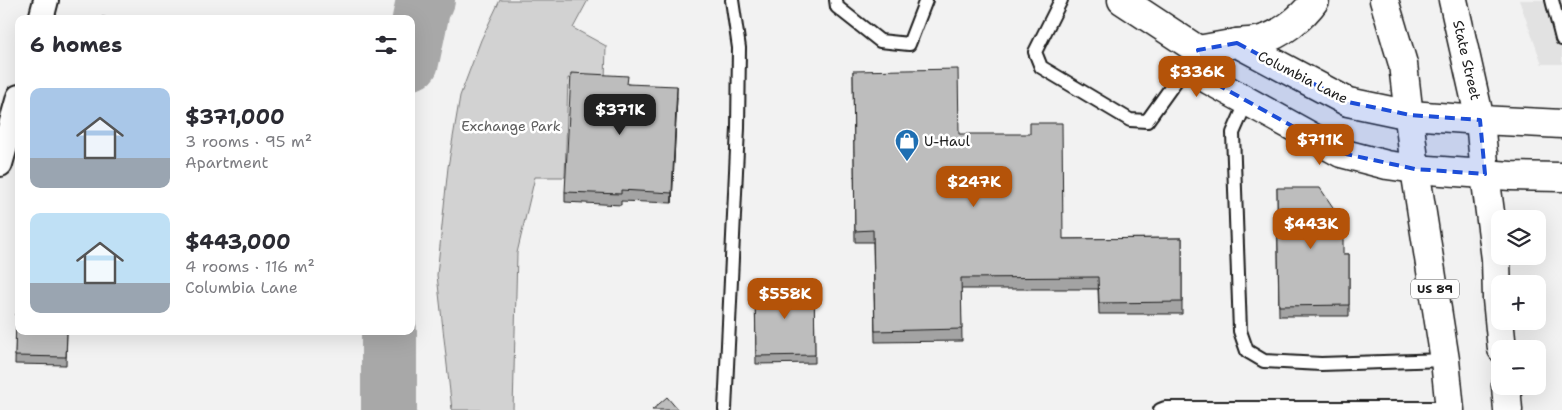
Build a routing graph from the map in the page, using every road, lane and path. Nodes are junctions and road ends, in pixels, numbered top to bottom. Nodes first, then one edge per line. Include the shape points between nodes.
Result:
1 (46, 0) edge
2 (732, 0) edge
3 (836, 0) edge
4 (926, 0) edge
5 (1061, 0) edge
6 (1122, 0) edge
7 (1315, 0) edge
8 (1384, 0) edge
9 (1453, 0) edge
10 (1552, 0) edge
11 (42, 15) edge
12 (1562, 39) edge
13 (1237, 42) junction
14 (1198, 50) junction
15 (1247, 101) junction
16 (15, 106) edge
17 (1410, 115) junction
18 (1480, 120) junction
19 (1562, 124) edge
20 (4, 132) edge
21 (0, 164) edge
22 (1415, 169) junction
23 (1485, 174) junction
24 (1562, 176) edge
25 (1501, 340) edge
26 (1445, 360) junction
27 (1507, 395) edge
28 (1450, 409) edge
29 (725, 410) edge
30 (1160, 410) edge
31 (1508, 410) edge

1 - 11 street
2 - 29 lane via 740,48
3 - 4 lane via 837,8 880,41 909,44
5 - 14 lane via 1035,52 1041,67 1130,120 1147,121
6 - 14 main road
7 - 13 main road via 1280,32 1262,40
8 - 17 main road, US 89 via 1403,64
9 - 18 main road, State Street
10 - 12 lane
13 - 14 main road
13 - 17 main road, Columbia Lane via 1348,102
14 - 15 main road via 1209,80
15 - 22 main road via 1341,153
15 - 26 lane via 1234,133 1240,331 1247,351 1264,361 1321,364
16 - 20 street
17 - 18 main road, Columbia Lane
17 - 22 main road, US 89
18 - 19 main road, Columbia Lane
18 - 23 main road, State Street
20 - 21 street
22 - 23 main road
22 - 26 main road, US 89
23 - 24 main road
23 - 25 main road, State Street via 1496,259
26 - 28 main road, US 89
27 - 31 main road
28 - 30 lane

